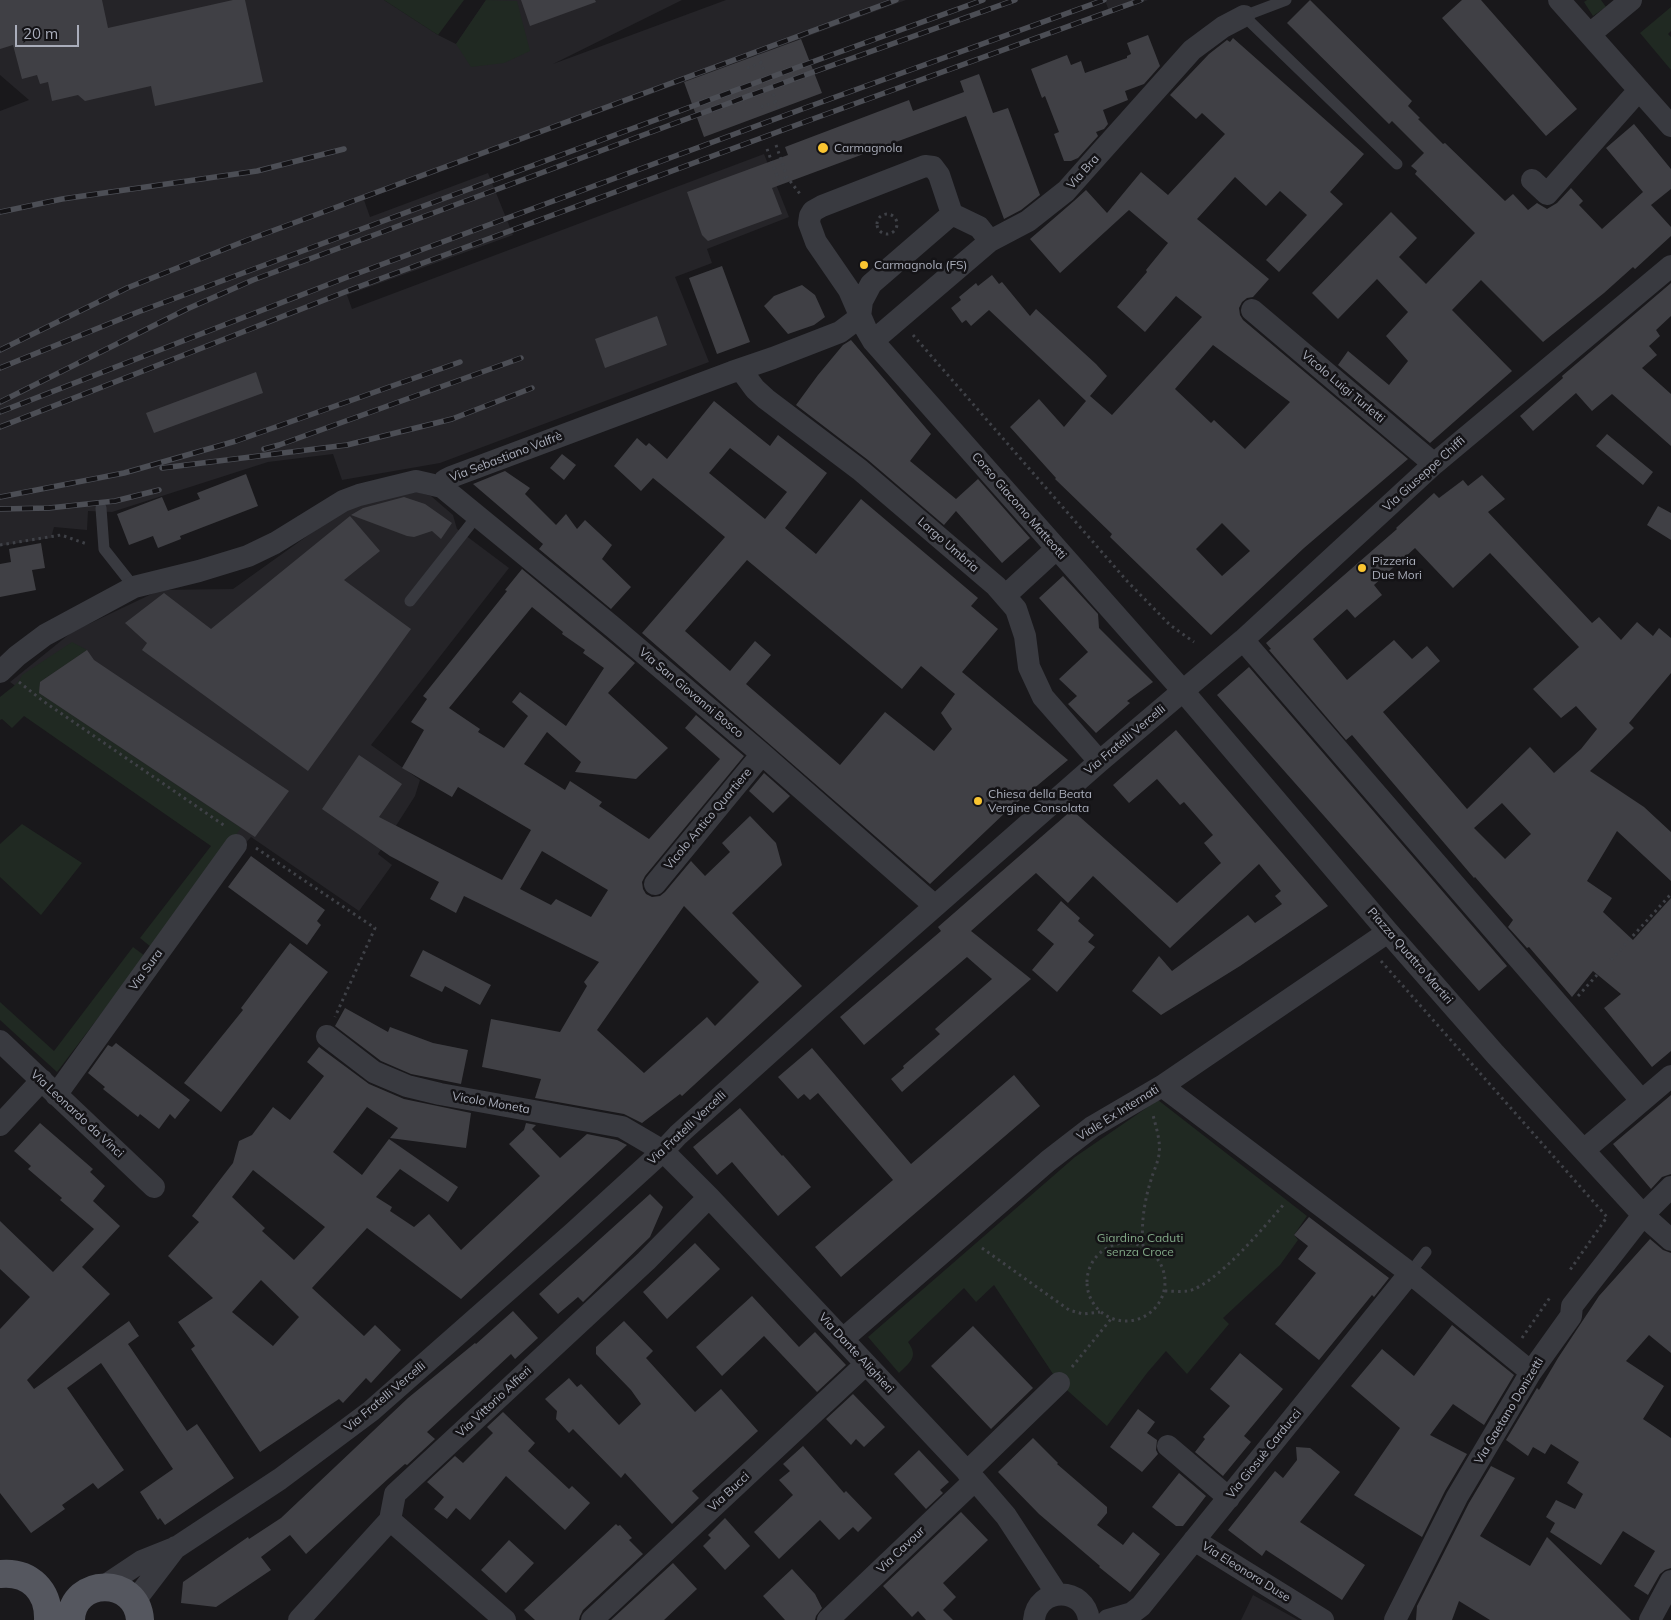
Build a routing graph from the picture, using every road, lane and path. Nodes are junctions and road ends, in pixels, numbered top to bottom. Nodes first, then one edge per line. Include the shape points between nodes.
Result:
1 (1286, 0) edge
2 (1559, 0) edge
3 (1631, 0) edge
4 (1244, 16) junction
5 (1590, 34) junction
6 (758, 55) dead end
7 (761, 63) junction
8 (746, 68) dead end
9 (764, 71) dead end
10 (1639, 90) junction
11 (773, 94) dead end
12 (776, 102) junction
13 (762, 107) dead end
14 (778, 109) dead end
15 (1671, 126) edge
16 (776, 145) dead end
17 (767, 149) dead end
18 (1397, 164) dead end
19 (787, 177) junction
20 (1532, 180) dead end
21 (877, 209) dead end
22 (813, 211) junction
23 (952, 214) junction
24 (881, 216) junction
25 (990, 241) junction
26 (1671, 266) edge
27 (1252, 310) dead end
28 (860, 317) junction
29 (899, 318) junction
30 (873, 341) junction
31 (742, 370) junction
32 (1434, 464) junction
33 (442, 487) junction
34 (101, 508) dead end
35 (477, 516) junction
36 (0, 545) edge
37 (104, 549) junction
38 (1056, 549) junction
39 (134, 587) junction
40 (1004, 596) junction
41 (410, 601) dead end
42 (1243, 640) junction
43 (1194, 642) dead end
44 (1, 671) edge
45 (1183, 691) junction
46 (762, 754) junction
47 (1100, 761) junction
48 (240, 842) junction
49 (654, 884) dead end
50 (1671, 894) edge
51 (935, 906) junction
52 (1388, 932) junction
53 (1367, 946) junction
54 (1611, 960) dead end
55 (1598, 975) dead end
56 (1565, 1012) junction
57 (327, 1036) joint
58 (0, 1041) edge
59 (1671, 1076) edge
60 (49, 1087) junction
61 (1155, 1090) junction
62 (1641, 1100) junction
63 (0, 1125) edge
64 (1584, 1150) junction
65 (663, 1151) junction
66 (154, 1187) dead end
67 (1671, 1187) edge
68 (1298, 1189) junction
69 (709, 1197) junction
70 (1643, 1215) junction
71 (964, 1235) junction
72 (1671, 1240) edge
73 (1143, 1246) junction
74 (1426, 1252) dead end
75 (1570, 1270) dead end
76 (1410, 1273) junction
77 (1165, 1291) junction
78 (1554, 1293) dead end
79 (1100, 1312) junction
80 (1111, 1319) junction
81 (843, 1339) junction
82 (1518, 1343) dead end
83 (866, 1364) junction
84 (1531, 1372) junction
85 (1060, 1383) joint
86 (1168, 1446) dead end
87 (971, 1476) junction
88 (1229, 1498) junction
89 (390, 1520) junction
90 (1194, 1540) junction
91 (177, 1546) junction
92 (3, 1569) edge
93 (1671, 1581) edge
94 (93, 1591) junction
95 (43, 1593) junction
96 (1043, 1606) edge
97 (139, 1615) edge
98 (48, 1620) edge
99 (71, 1620) edge
100 (299, 1620) edge
101 (505, 1620) edge
102 (592, 1620) edge
103 (828, 1620) edge
104 (1089, 1620) edge
105 (1108, 1620) edge
106 (1323, 1620) edge
107 (1395, 1620) edge
108 (1650, 1620) edge

1 - 4 lane, Via Bra
2 - 5 street
3 - 5 street
4 - 18 lane
4 - 25 street, Via Bra via 1192,50 1066,191 1028,221
5 - 10 street
6 - 7 path
7 - 8 path
7 - 9 path
10 - 15 street
10 - 20 street via 1547,194
11 - 12 path
12 - 13 path
12 - 14 path
16 - 19 path
17 - 19 path via 779,181
19 - 22 path
21 - 24 path
22 - 23 street via 925,166 933,167 939,174
22 - 28 street, Corso Giacomo Matteotti via 809,223 816,242 849,290
23 - 25 street via 979,227
23 - 28 street via 871,284 862,301
24 - 24 path via 877,228 881,233 891,233 897,225 895,219 888,214
25 - 29 street, Via Bra
26 - 32 street, Via Giuseppe Chiffi
27 - 32 street, Vicolo Luigi Turletti
28 - 30 street, Corso Giacomo Matteotti
28 - 31 street, Via Sebastiano Valfrè via 840,332
29 - 30 street, Via Bra
29 - 43 path via 1127,581 1170,625
30 - 38 street, Corso Giacomo Matteotti
31 - 33 street, Via Sebastiano Valfrè via 451,477
31 - 40 street, Largo Umbria via 760,394 860,470
32 - 42 street, Via Giuseppe Chiffi
33 - 35 street, Via San Giovanni Bosco
33 - 39 street, Via Sebastiano Valfrè via 416,481 359,494 248,556
34 - 37 lane
35 - 41 lane
35 - 46 street, Via San Giovanni Bosco
36 - 37 path via 61,535
37 - 39 lane
38 - 40 street
38 - 45 street, Corso Giacomo Matteotti
39 - 44 street, Via Sebastiano Valfrè via 45,635
40 - 47 street, Largo Umbria via 1016,609 1030,666 1043,697
42 - 45 street, Via Giuseppe Chiffi
42 - 56 street
44 - 48 path
45 - 47 street, Via Fratelli Vercelli
45 - 52 street, Piazza Quattro Martiri
46 - 49 street, Vicolo Antico Quartiere
46 - 51 street, Via San Giovanni Bosco
47 - 51 street, Via Fratelli Vercelli
48 - 57 path via 375,928
48 - 60 street, Via Sura
50 - 54 path
51 - 65 street, Via Fratelli Vercelli
52 - 53 street, Viale Ex Internati
52 - 64 street, Piazza Quattro Martiri
53 - 61 street, Viale Ex Internati
53 - 75 path via 1607,1218
55 - 56 path
56 - 62 street
57 - 65 street, Vicolo Moneta via 374,1072 407,1086 622,1127
58 - 60 street, Via Leonardo da Vinci
59 - 62 street
60 - 63 street, Via Sura
60 - 66 street, Via Leonardo da Vinci
61 - 68 street
61 - 71 street, Viale Ex Internati via 1092,1127
61 - 73 path via 1159,1154 1144,1207
62 - 64 street
64 - 70 street, Piazza Quattro Martiri
65 - 69 street, Via Dante Alighieri
65 - 91 street, Via Fratelli Vercelli via 371,1412 280,1479
67 - 70 street, Via Gaetano Donizetti
68 - 76 street
68 - 77 path via 1246,1246 1209,1280 1188,1291
69 - 81 street, Via Dante Alighieri
69 - 89 street, Via Vittorio Alfieri via 646,1261 395,1494
70 - 72 street, Piazza Quattro Martiri
70 - 84 street, Via Gaetano Donizetti via 1572,1306 1571,1316
71 - 79 path via 1069,1310 1083,1314
71 - 81 street, Viale Ex Internati
73 - 77 path via 1162,1265
73 - 79 path via 1132,1243 1110,1246 1093,1260 1086,1282 1088,1293
74 - 76 lane
76 - 84 street
76 - 88 street, Via Giosuè Carducci
77 - 80 path via 1160,1303 1138,1320
78 - 82 path
79 - 80 path
80 - 85 path
81 - 83 street, Via Dante Alighieri
83 - 87 street, Via Dante Alighieri
83 - 102 street, Via Bucci
84 - 107 street, Via Gaetano Donizetti via 1457,1496
85 - 87 street, Via Cavour
86 - 88 street
87 - 96 street, Via Dante Alighieri via 1006,1516 1037,1565
87 - 103 street, Via Cavour
88 - 90 street, Via Giosuè Carducci
89 - 100 street
89 - 101 street
90 - 105 street, Via Giosuè Carducci via 1141,1606 1132,1613
90 - 106 street, Via Eleonora Duse
91 - 94 street, Via Fratelli Vercelli via 142,1561
91 - 97 street, Via Fratelli Vercelli
92 - 95 main road via 34,1582
93 - 108 street
94 - 95 main road via 54,1596
94 - 97 main road via 116,1588 126,1593
94 - 99 main road via 75,1604
95 - 98 main road via 48,1605
96 - 104 street via 1067,1594 1084,1605

